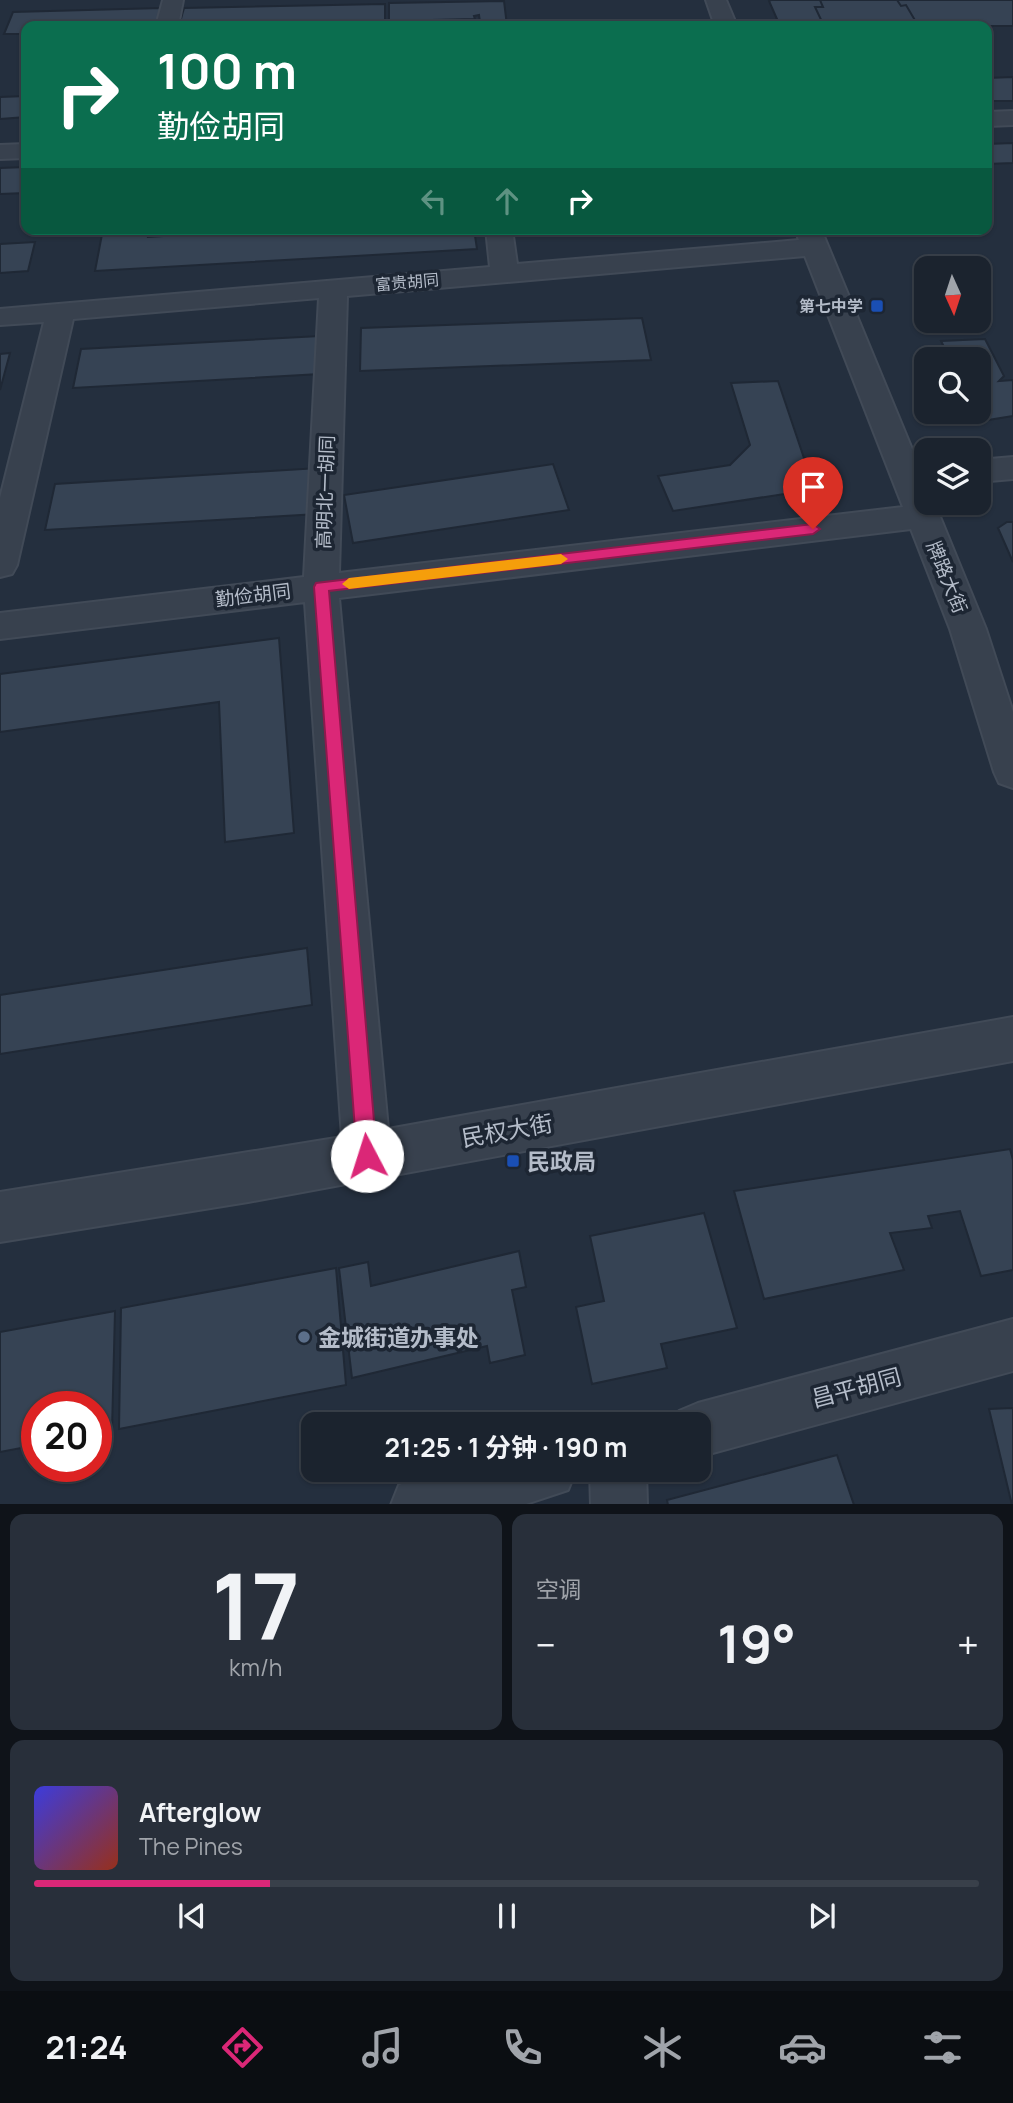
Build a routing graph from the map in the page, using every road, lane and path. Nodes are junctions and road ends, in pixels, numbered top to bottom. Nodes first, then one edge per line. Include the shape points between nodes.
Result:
1 (173, 0) edge
2 (716, 0) edge
3 (168, 21) edge
4 (724, 21) edge
5 (1013, 118) edge
6 (992, 119) edge
7 (21, 151) edge
8 (0, 152) edge
9 (500, 235) edge
10 (811, 238) edge
11 (504, 274) junction
12 (333, 288) junction
13 (61, 312) junction
14 (0, 317) edge
15 (1013, 468) edge
16 (991, 470) edge
17 (914, 472) edge
18 (923, 516) joint
19 (0, 565) edge
20 (321, 587) junction
21 (0, 626) edge
22 (1013, 772) edge
23 (1013, 1039) edge
24 (367, 1156) junction
25 (0, 1217) edge
26 (1013, 1345) edge
27 (711, 1426) edge
28 (502, 1482) edge
29 (619, 1482) edge
30 (419, 1504) edge
31 (620, 1504) edge

1 - 3 street
2 - 4 street
5 - 6 street
7 - 8 street
9 - 11 street
10 - 11 street, 富贵胡同
10 - 17 street, 牌路大街
11 - 12 street, 富贵胡同
12 - 13 street, 富贵胡同
12 - 20 street, 高明北一胡同
13 - 14 street, 富贵胡同
13 - 19 street
15 - 16 street
18 - 20 street, 勤俭胡同
18 - 22 street, 牌路大街 via 968,629
20 - 21 street, 勤俭胡同
20 - 24 street, 高明北一胡同
23 - 24 street, 民权大街
24 - 25 street, 民权大街
26 - 27 street, 昌平胡同
28 - 30 street
29 - 31 street

